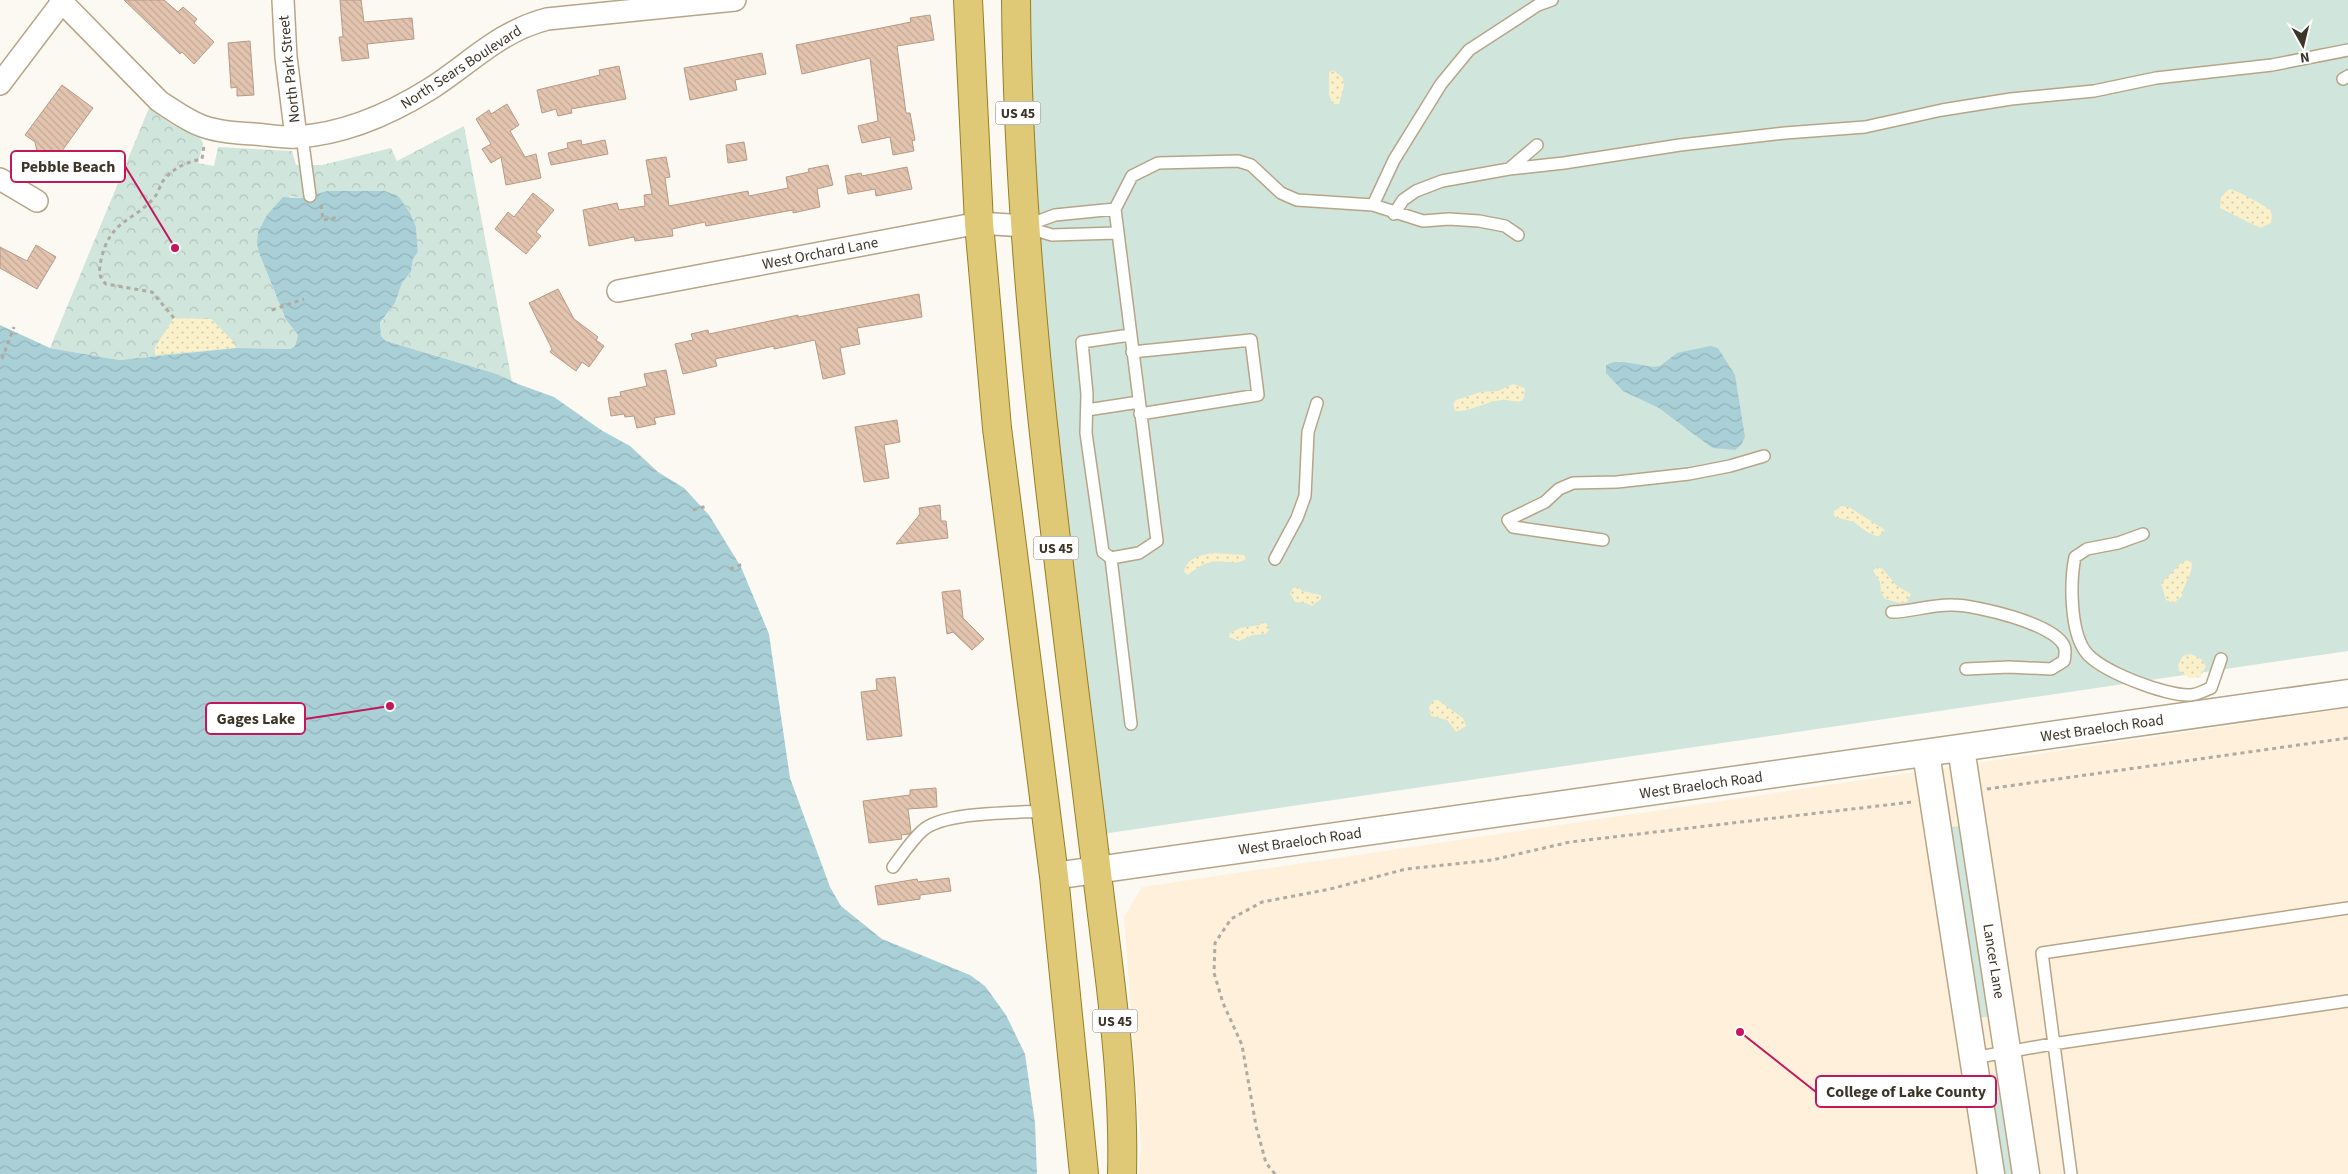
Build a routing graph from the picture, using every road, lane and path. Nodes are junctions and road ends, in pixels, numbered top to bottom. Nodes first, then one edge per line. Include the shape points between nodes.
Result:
1 (283, 0) edge
2 (735, 0) edge
3 (968, 0) edge
4 (1016, 0) edge
5 (1552, 0) edge
6 (61, 1) edge
7 (648, 4) edge
8 (2348, 50) edge
9 (0, 84) edge
10 (207, 127) junction
11 (299, 136) junction
12 (1537, 145) dead end
13 (1509, 169) junction
14 (0, 180) edge
15 (310, 196) dead end
16 (37, 201) dead end
17 (321, 202) dead end
18 (1373, 206) junction
19 (1115, 209) junction
20 (1394, 214) junction
21 (340, 217) dead end
22 (979, 223) junction
23 (1024, 226) junction
24 (1117, 233) junction
25 (1518, 235) dead end
26 (618, 291) dead end
27 (304, 299) dead end
28 (272, 310) dead end
29 (174, 318) dead end
30 (14, 328) dead end
31 (1130, 335) junction
32 (1132, 352) junction
33 (2, 359) dead end
34 (1139, 402) junction
35 (1317, 403) dead end
36 (1087, 410) junction
37 (1140, 414) junction
38 (1764, 456) dead end
39 (707, 506) dead end
40 (694, 510) dead end
41 (2143, 534) dead end
42 (1603, 540) dead end
43 (1112, 558) junction
44 (1275, 559) dead end
45 (743, 564) dead end
46 (730, 569) dead end
47 (1892, 612) dead end
48 (2221, 659) dead end
49 (1966, 669) dead end
50 (2348, 693) edge
51 (1131, 724) dead end
52 (2348, 738) edge
53 (1961, 748) junction
54 (1926, 753) junction
55 (1986, 789) dead end
56 (1917, 801) dead end
57 (1046, 811) junction
58 (893, 867) dead end
59 (1097, 870) junction
60 (1054, 876) junction
61 (2348, 908) edge
62 (2348, 1001) edge
63 (2052, 1044) junction
64 (2007, 1051) junction
65 (1973, 1058) junction
66 (1084, 1174) edge
67 (1122, 1174) edge
68 (1274, 1174) edge
69 (1990, 1174) edge
70 (2026, 1174) edge
71 (2071, 1174) edge

1 - 11 street, North Park Street via 286,57
2 - 7 street, North Sears Boulevard
3 - 22 main road, US 45
4 - 23 main road, US 45
5 - 18 lane via 1469,50 1441,84 1394,160
6 - 9 street
6 - 10 street, North Sears Boulevard via 159,100 178,114
7 - 11 street, North Sears Boulevard via 524,25 496,41 432,88 388,113 340,130
8 - 13 lane via 2272,65 2011,99 1864,127 1690,144
10 - 11 street, North Sears Boulevard via 227,132
10 - 29 path via 202,159 176,168 154,198 112,231 100,262 99,272 106,284 152,292
11 - 15 lane
12 - 13 lane
13 - 20 lane via 1442,181 1416,191 1403,200
14 - 16 street
17 - 21 path via 323,220
18 - 19 lane via 1297,200 1281,193 1251,165 1238,161 1158,163 1132,176
18 - 20 lane
19 - 23 lane via 1055,215
19 - 24 lane
20 - 25 lane via 1424,221 1479,221 1505,226
22 - 23 street, West Orchard Lane
22 - 26 street, West Orchard Lane
22 - 57 main road, US 45 via 997,428
23 - 24 lane via 1052,236
23 - 59 main road, US 45 via 1062,599
24 - 31 lane
27 - 28 path
30 - 33 path
31 - 32 lane
31 - 36 lane via 1082,342
32 - 34 lane
32 - 37 lane via 1250,340 1258,395
34 - 36 lane
34 - 37 lane
35 - 44 lane via 1308,432 1306,496
36 - 43 lane via 1086,433 1103,552
37 - 43 lane via 1157,541 1139,553
38 - 42 lane via 1689,474 1574,484 1508,520 1512,527 1526,531
39 - 40 path
41 - 48 lane via 2087,549 2075,557 2071,595 2073,615 2084,651 2120,674 2160,691 2191,695 2212,688
43 - 51 lane
45 - 46 path
47 - 49 lane via 1955,604 2034,622 2059,637 2066,647 2064,661 2051,669
50 - 53 street, West Braeloch Road
52 - 55 path
53 - 54 street, West Braeloch Road
53 - 64 street, Lancer Lane
54 - 59 street, West Braeloch Road
54 - 65 street
56 - 68 path via 1570,842 1492,860 1406,869 1330,889 1262,902 1231,918 1215,943 1214,973 1242,1045 1256,1126 1266,1163
57 - 58 lane via 939,821 922,830
57 - 60 main road, US 45
59 - 60 street, West Braeloch Road
59 - 67 main road, US 45 via 1114,1013 1123,1136
60 - 66 main road, US 45
61 - 63 lane via 2042,953
62 - 63 lane
63 - 64 lane
63 - 71 lane
64 - 65 lane
64 - 70 street, Lancer Lane
65 - 69 street

